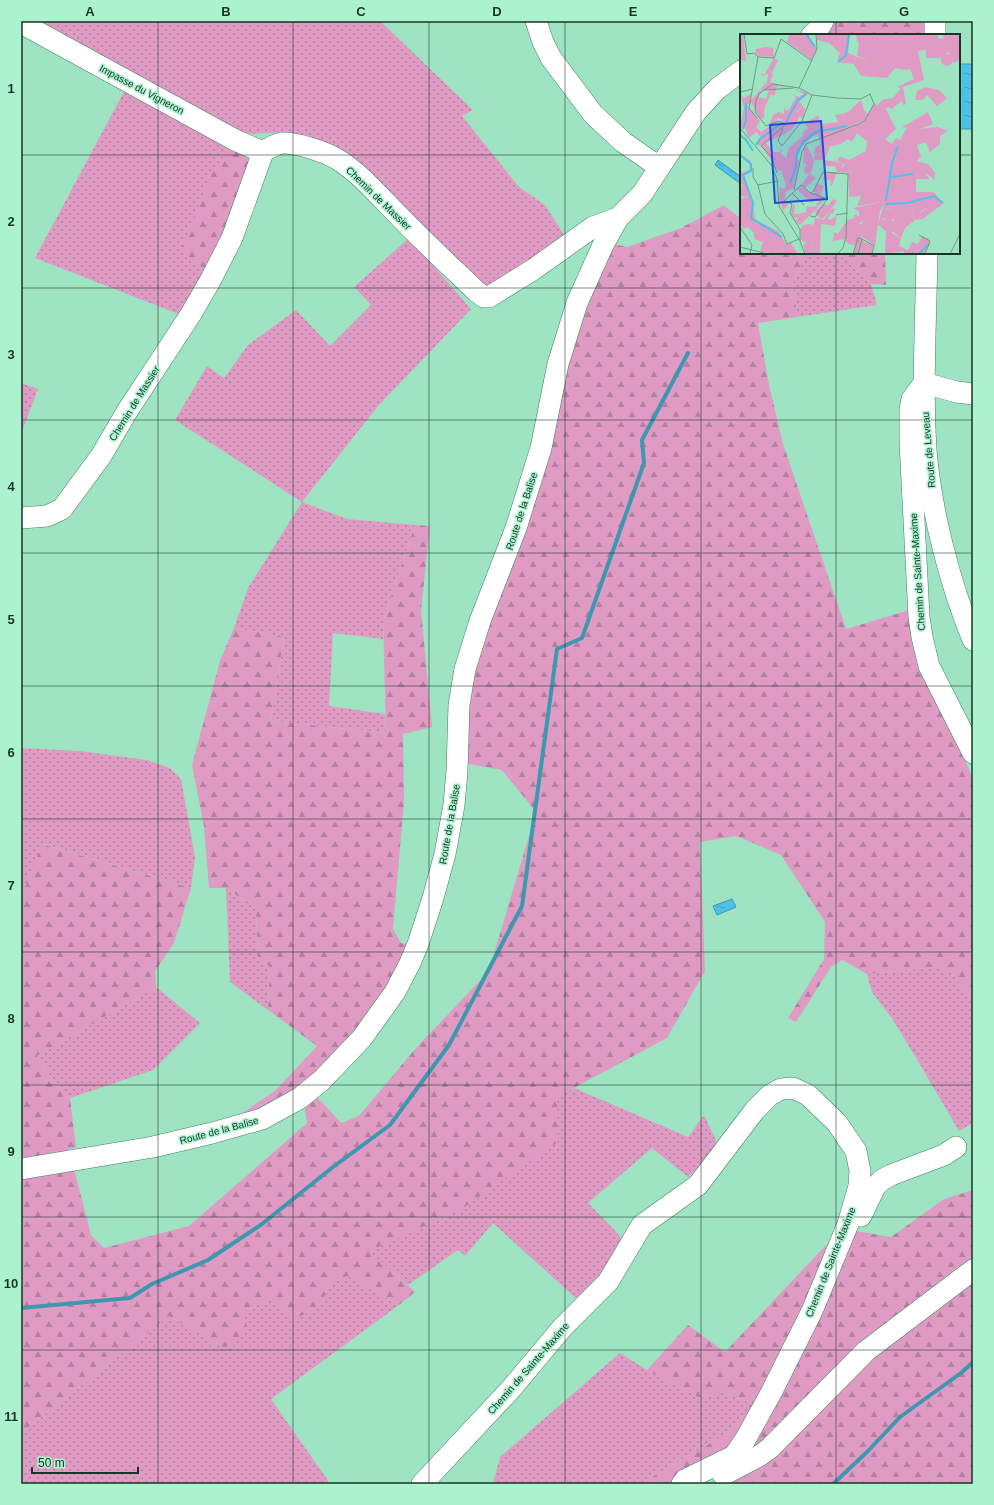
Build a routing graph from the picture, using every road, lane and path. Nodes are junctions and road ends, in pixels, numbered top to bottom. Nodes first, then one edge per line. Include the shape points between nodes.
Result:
1 (536, 21) edge
2 (823, 21) edge
3 (935, 21) edge
4 (21, 23) edge
5 (813, 34) edge
6 (935, 34) edge
7 (740, 72) edge
8 (263, 152) junction
9 (659, 167) junction
10 (618, 218) junction
11 (928, 254) edge
12 (924, 383) junction
13 (973, 394) edge
14 (21, 518) edge
15 (973, 640) edge
16 (973, 753) edge
17 (956, 1147) dead end
18 (21, 1169) edge
19 (848, 1224) junction
20 (973, 1270) edge
21 (422, 1484) edge
22 (682, 1484) edge
23 (700, 1484) edge

1 - 9 street via 542,42 551,58 594,114 623,142
2 - 5 street
3 - 6 street
4 - 8 street, Impasse du Vigneron via 235,140
7 - 9 street, Chemin de Massier via 717,89 696,112
8 - 10 street, Chemin de Massier via 282,143 318,151 337,159 361,178 428,246 484,297 490,297 498,292 593,227
8 - 14 street, Chemin de Massier via 232,238 210,281 101,456 62,509 46,516
9 - 10 street, Chemin de Massier via 642,194
10 - 18 street, Route de la Balise via 577,303 558,364 541,448 516,528 480,621 465,669 459,705 454,805 445,854 418,944 395,992 362,1038 322,1080 300,1098 262,1119 153,1147
11 - 12 street, Route de Leveau
12 - 13 street
12 - 15 street, Route de Leveau via 926,451 937,519 952,580
12 - 16 street, Chemin de Sainte-Maxime via 912,399 910,409 919,617 929,666
17 - 19 street via 944,1155 891,1174 882,1180 875,1187 859,1220
19 - 21 street, Chemin de Sainte-Maxime via 859,1186 860,1171 856,1151 837,1123 808,1095 793,1088 781,1089 770,1095 755,1110 698,1185 642,1225 608,1282 562,1328 505,1396
19 - 22 street, Chemin de Sainte-Maxime via 812,1312 745,1440 734,1456 685,1480
20 - 23 street via 866,1351 770,1448 731,1472

